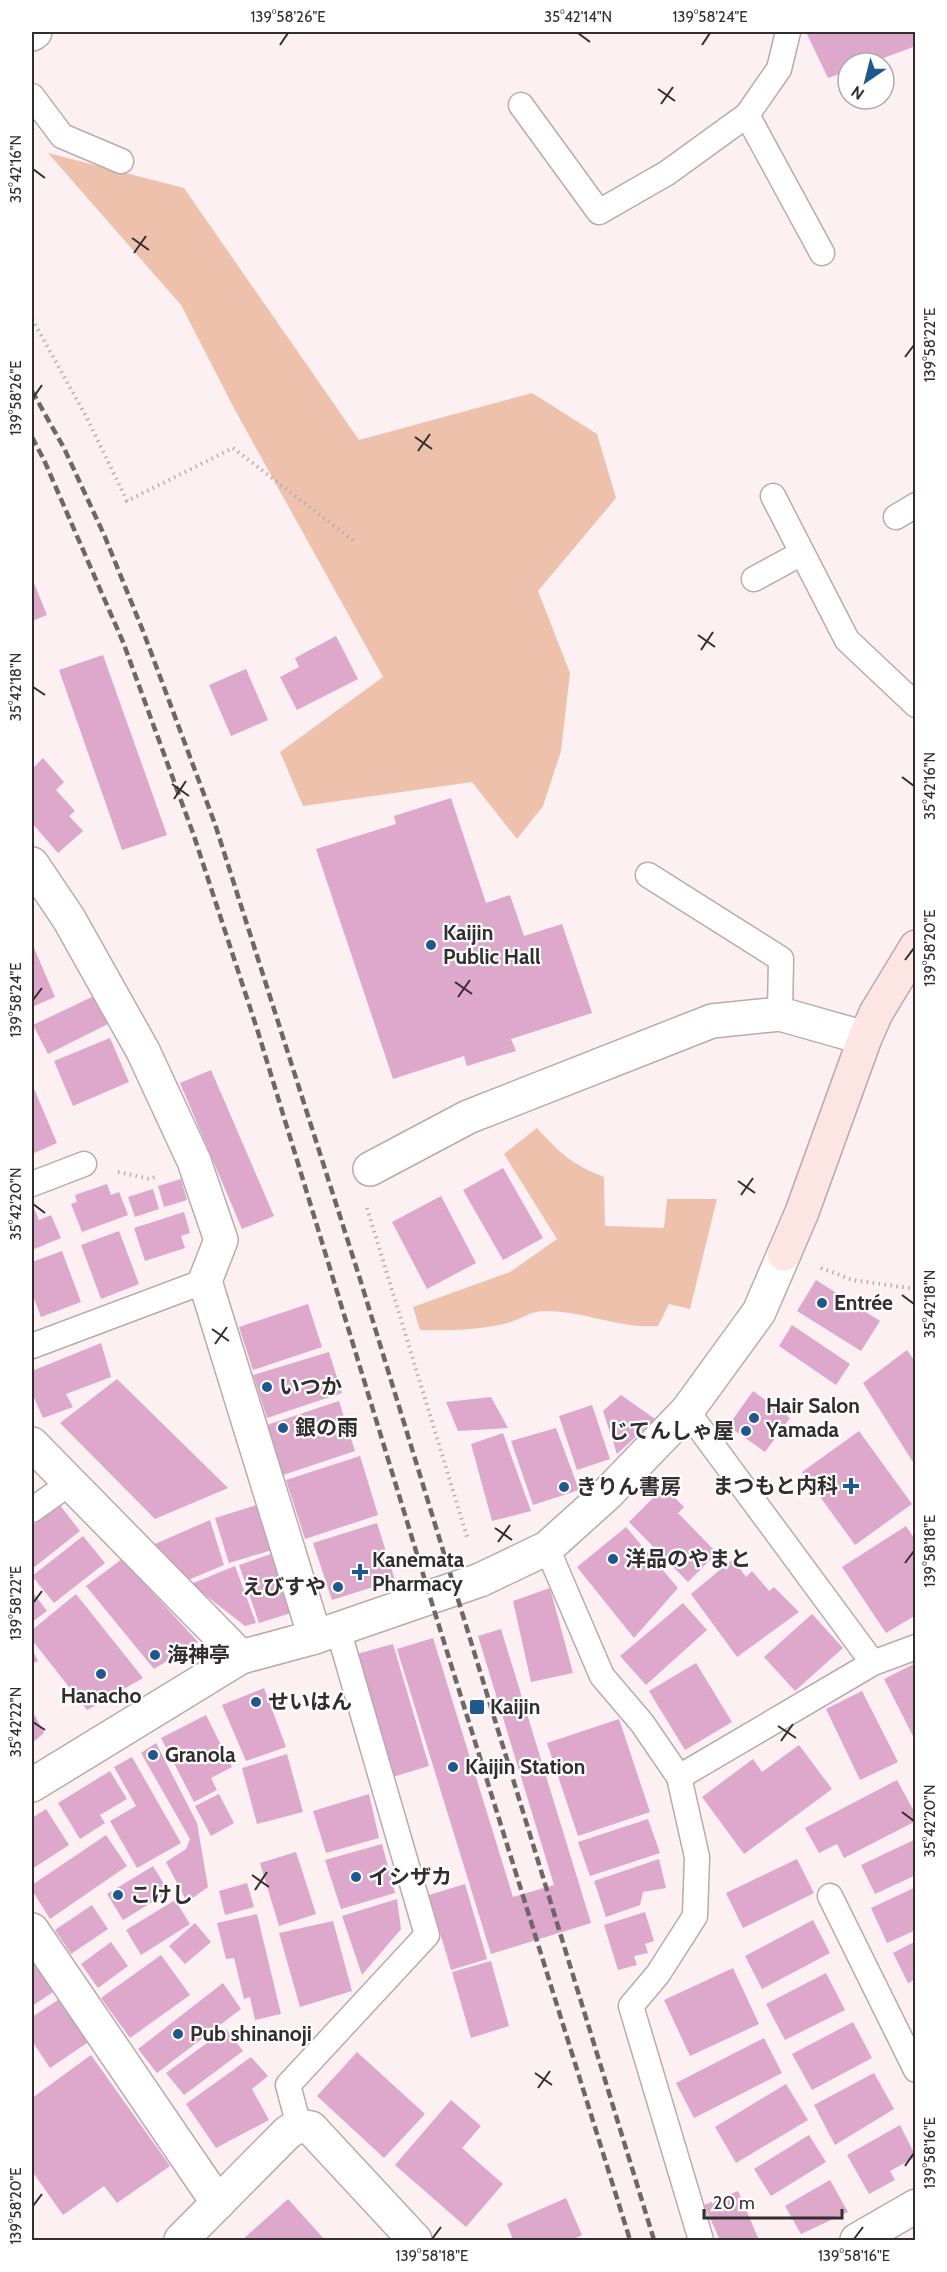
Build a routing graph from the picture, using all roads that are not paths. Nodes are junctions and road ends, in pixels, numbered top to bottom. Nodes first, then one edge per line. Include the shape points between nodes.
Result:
1 (35, 32) edge
2 (788, 32) edge
3 (32, 34) edge
4 (32, 96) edge
5 (521, 105) dead end
6 (747, 115) junction
7 (121, 161) dead end
8 (822, 253) dead end
9 (773, 496) dead end
10 (802, 553) junction
11 (754, 579) dead end
12 (915, 705) edge
13 (32, 864) edge
14 (648, 875) dead end
15 (915, 947) edge
16 (780, 1014) junction
17 (865, 1038) junction
18 (84, 1164) road end
19 (370, 1168) road end
20 (32, 1184) edge
21 (205, 1281) junction
22 (32, 1346) edge
23 (687, 1411) junction
24 (32, 1444) edge
25 (70, 1483) junction
26 (32, 1509) edge
27 (547, 1548) junction
28 (326, 1633) junction
29 (915, 1647) edge
30 (241, 1657) junction
31 (873, 1663) junction
32 (679, 1777) junction
33 (32, 1785) edge
34 (830, 1896) dead end
35 (32, 1930) edge
36 (915, 2070) edge
37 (299, 2126) junction
38 (218, 2203) junction
39 (915, 2206) edge
40 (181, 2241) edge
41 (415, 2241) edge
42 (701, 2241) edge
43 (856, 2241) edge

1 - 3 street
2 - 6 lane via 779,69
4 - 7 lane via 62,136
5 - 6 lane via 599,212 667,173
6 - 8 lane
9 - 10 lane
10 - 11 lane
10 - 12 lane via 847,640
13 - 21 street via 69,919 143,1051 194,1161 221,1240
14 - 16 lane via 781,959
15 - 17 street
16 - 17 street
16 - 19 street via 712,1021 468,1117
17 - 23 street via 802,1212 759,1311
18 - 20 lane
21 - 22 lane
21 - 28 street
23 - 27 street via 607,1494
23 - 31 lane
24 - 25 street
25 - 26 lane
25 - 30 street
27 - 28 street via 480,1580
27 - 32 lane via 602,1676
28 - 30 street
28 - 37 lane via 427,1935 288,2085
29 - 31 lane
30 - 33 street
31 - 32 lane
32 - 42 lane via 697,1857 695,1916 658,1974 631,2006
34 - 36 lane
35 - 38 street
37 - 38 street via 288,2132
37 - 41 street via 311,2128
38 - 40 street
39 - 43 street

